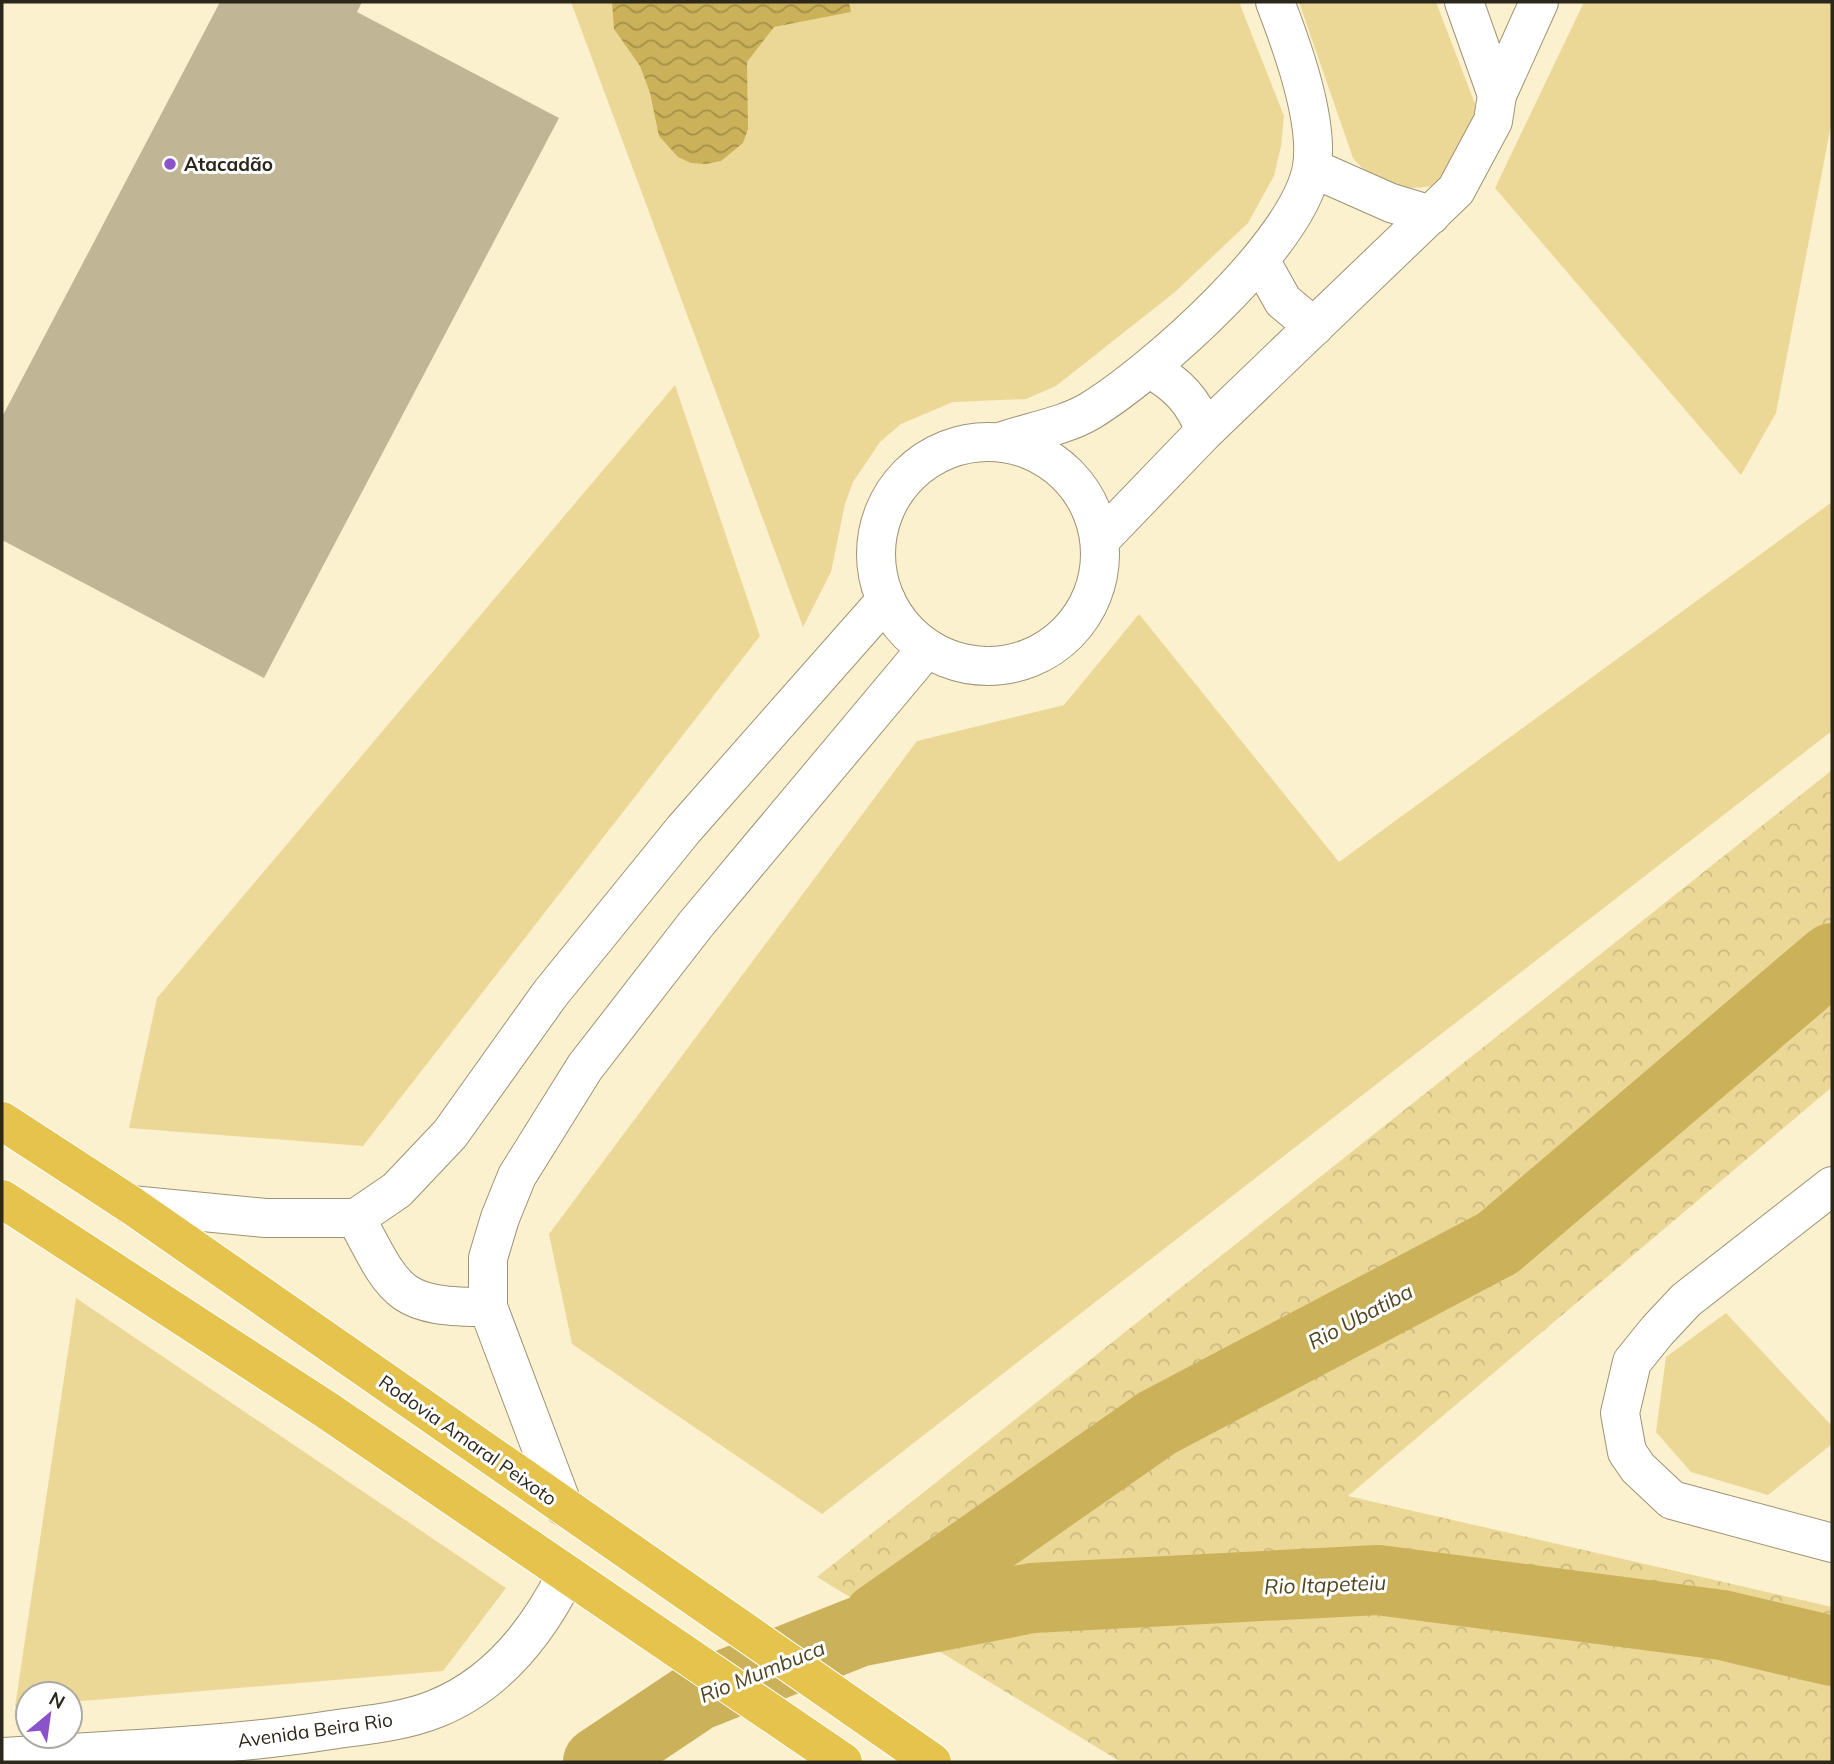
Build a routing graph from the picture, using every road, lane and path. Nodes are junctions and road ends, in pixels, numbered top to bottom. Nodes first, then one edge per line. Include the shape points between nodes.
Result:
1 (1275, 2) edge
2 (1464, 2) edge
3 (1539, 2) edge
4 (1497, 95) junction
5 (1312, 168) junction
6 (1431, 215) junction
7 (1260, 260) junction
8 (1314, 327) junction
9 (1150, 369) junction
10 (1205, 431) junction
11 (1000, 442) junction
12 (1101, 539) junction
13 (886, 600) junction
14 (928, 649) junction
15 (2, 1121) edge
16 (1832, 1186) edge
17 (2, 1199) edge
18 (131, 1205) junction
19 (356, 1218) junction
20 (488, 1307) junction
21 (564, 1506) junction
22 (1832, 1543) edge
23 (566, 1575) junction
24 (2, 1757) edge
25 (843, 1762) edge
26 (932, 1762) edge

1 - 5 street via 1305,100
2 - 4 street
3 - 4 street
4 - 6 street via 1493,121 1478,153 1456,190
5 - 6 street via 1391,203
5 - 7 street via 1298,204
6 - 8 street
7 - 8 street via 1283,301
7 - 9 street
8 - 10 street
9 - 10 street via 1185,394
9 - 11 street via 1088,412
10 - 12 street
11 - 12 street via 1036,452 1067,473 1089,503
11 - 13 street via 966,443 934,454 907,475 888,502 877,534 876,567
12 - 14 street via 1100,575 1087,609 1064,638 1034,657 998,666 962,663
13 - 14 street via 903,627
13 - 19 street via 684,829 550,994 450,1133 397,1189
14 - 20 street via 704,914 584,1067 517,1176 500,1217 488,1258
15 - 18 highway, Rodovia Amaral Peixoto
16 - 22 street via 1686,1300 1657,1331 1632,1362 1620,1413 1627,1452 1672,1500
17 - 23 highway via 325,1409
18 - 19 street via 265,1218
18 - 21 highway, Rodovia Amaral Peixoto
19 - 20 street via 393,1283 417,1301
20 - 21 street
21 - 26 highway, Rodovia Amaral Peixoto
23 - 24 street, Avenida Beira Rio via 548,1610 516,1652 478,1685 436,1709 386,1721 246,1741
23 - 25 highway

